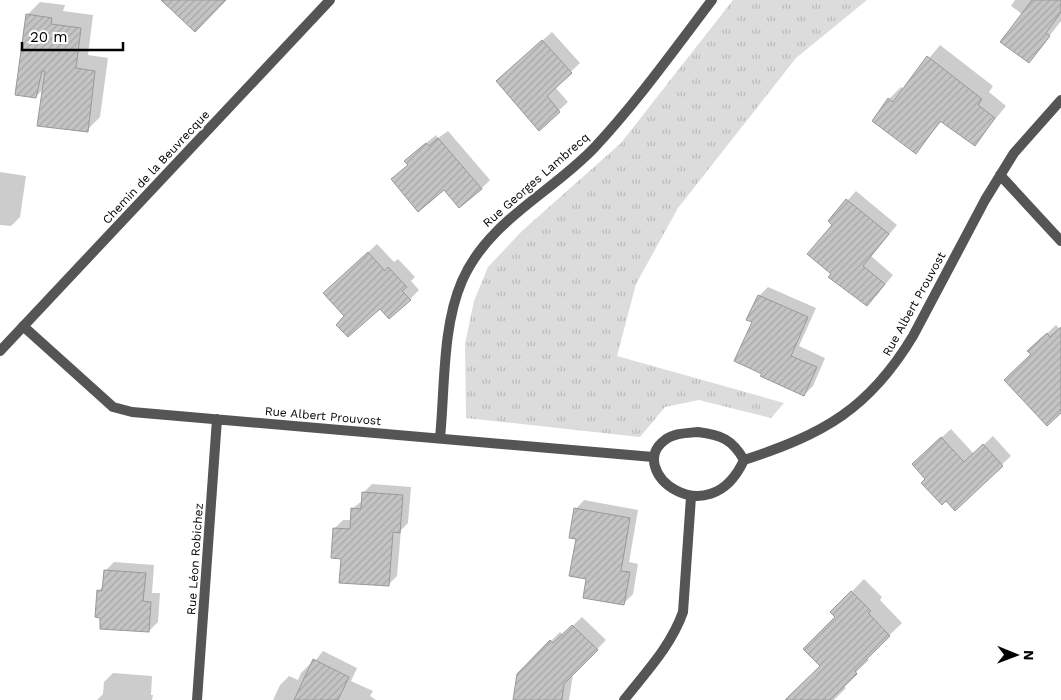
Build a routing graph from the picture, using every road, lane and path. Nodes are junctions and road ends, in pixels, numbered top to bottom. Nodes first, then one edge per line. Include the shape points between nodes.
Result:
1 (330, 0) edge
2 (712, 0) edge
3 (1061, 100) edge
4 (1000, 175) junction
5 (1061, 241) edge
6 (23, 326) junction
7 (0, 351) edge
8 (217, 419) junction
9 (440, 438) junction
10 (653, 457) junction
11 (744, 460) junction
12 (691, 497) junction
13 (197, 700) edge
14 (624, 700) edge

1 - 6 street, Chemin de la Beuvrecque
2 - 9 street, Rue Georges Lambrecq via 650,82 592,149 490,236 475,255 450,319
3 - 4 street, Rue Albert Prouvost via 1014,153
4 - 5 street
4 - 11 street, Rue Albert Prouvost via 913,336 876,388 843,418 779,448
6 - 7 street, Chemin de la Beuvrecque
6 - 8 street, Rue Albert Prouvost via 113,407 132,412
8 - 9 street, Rue Albert Prouvost
8 - 13 street, Rue Léon Robichez
9 - 10 street, Rue Albert Prouvost
10 - 11 street via 666,439 698,432 718,434 737,447
10 - 12 street via 658,474 673,488
11 - 12 street via 726,487 707,496
12 - 14 street via 683,612 665,648

